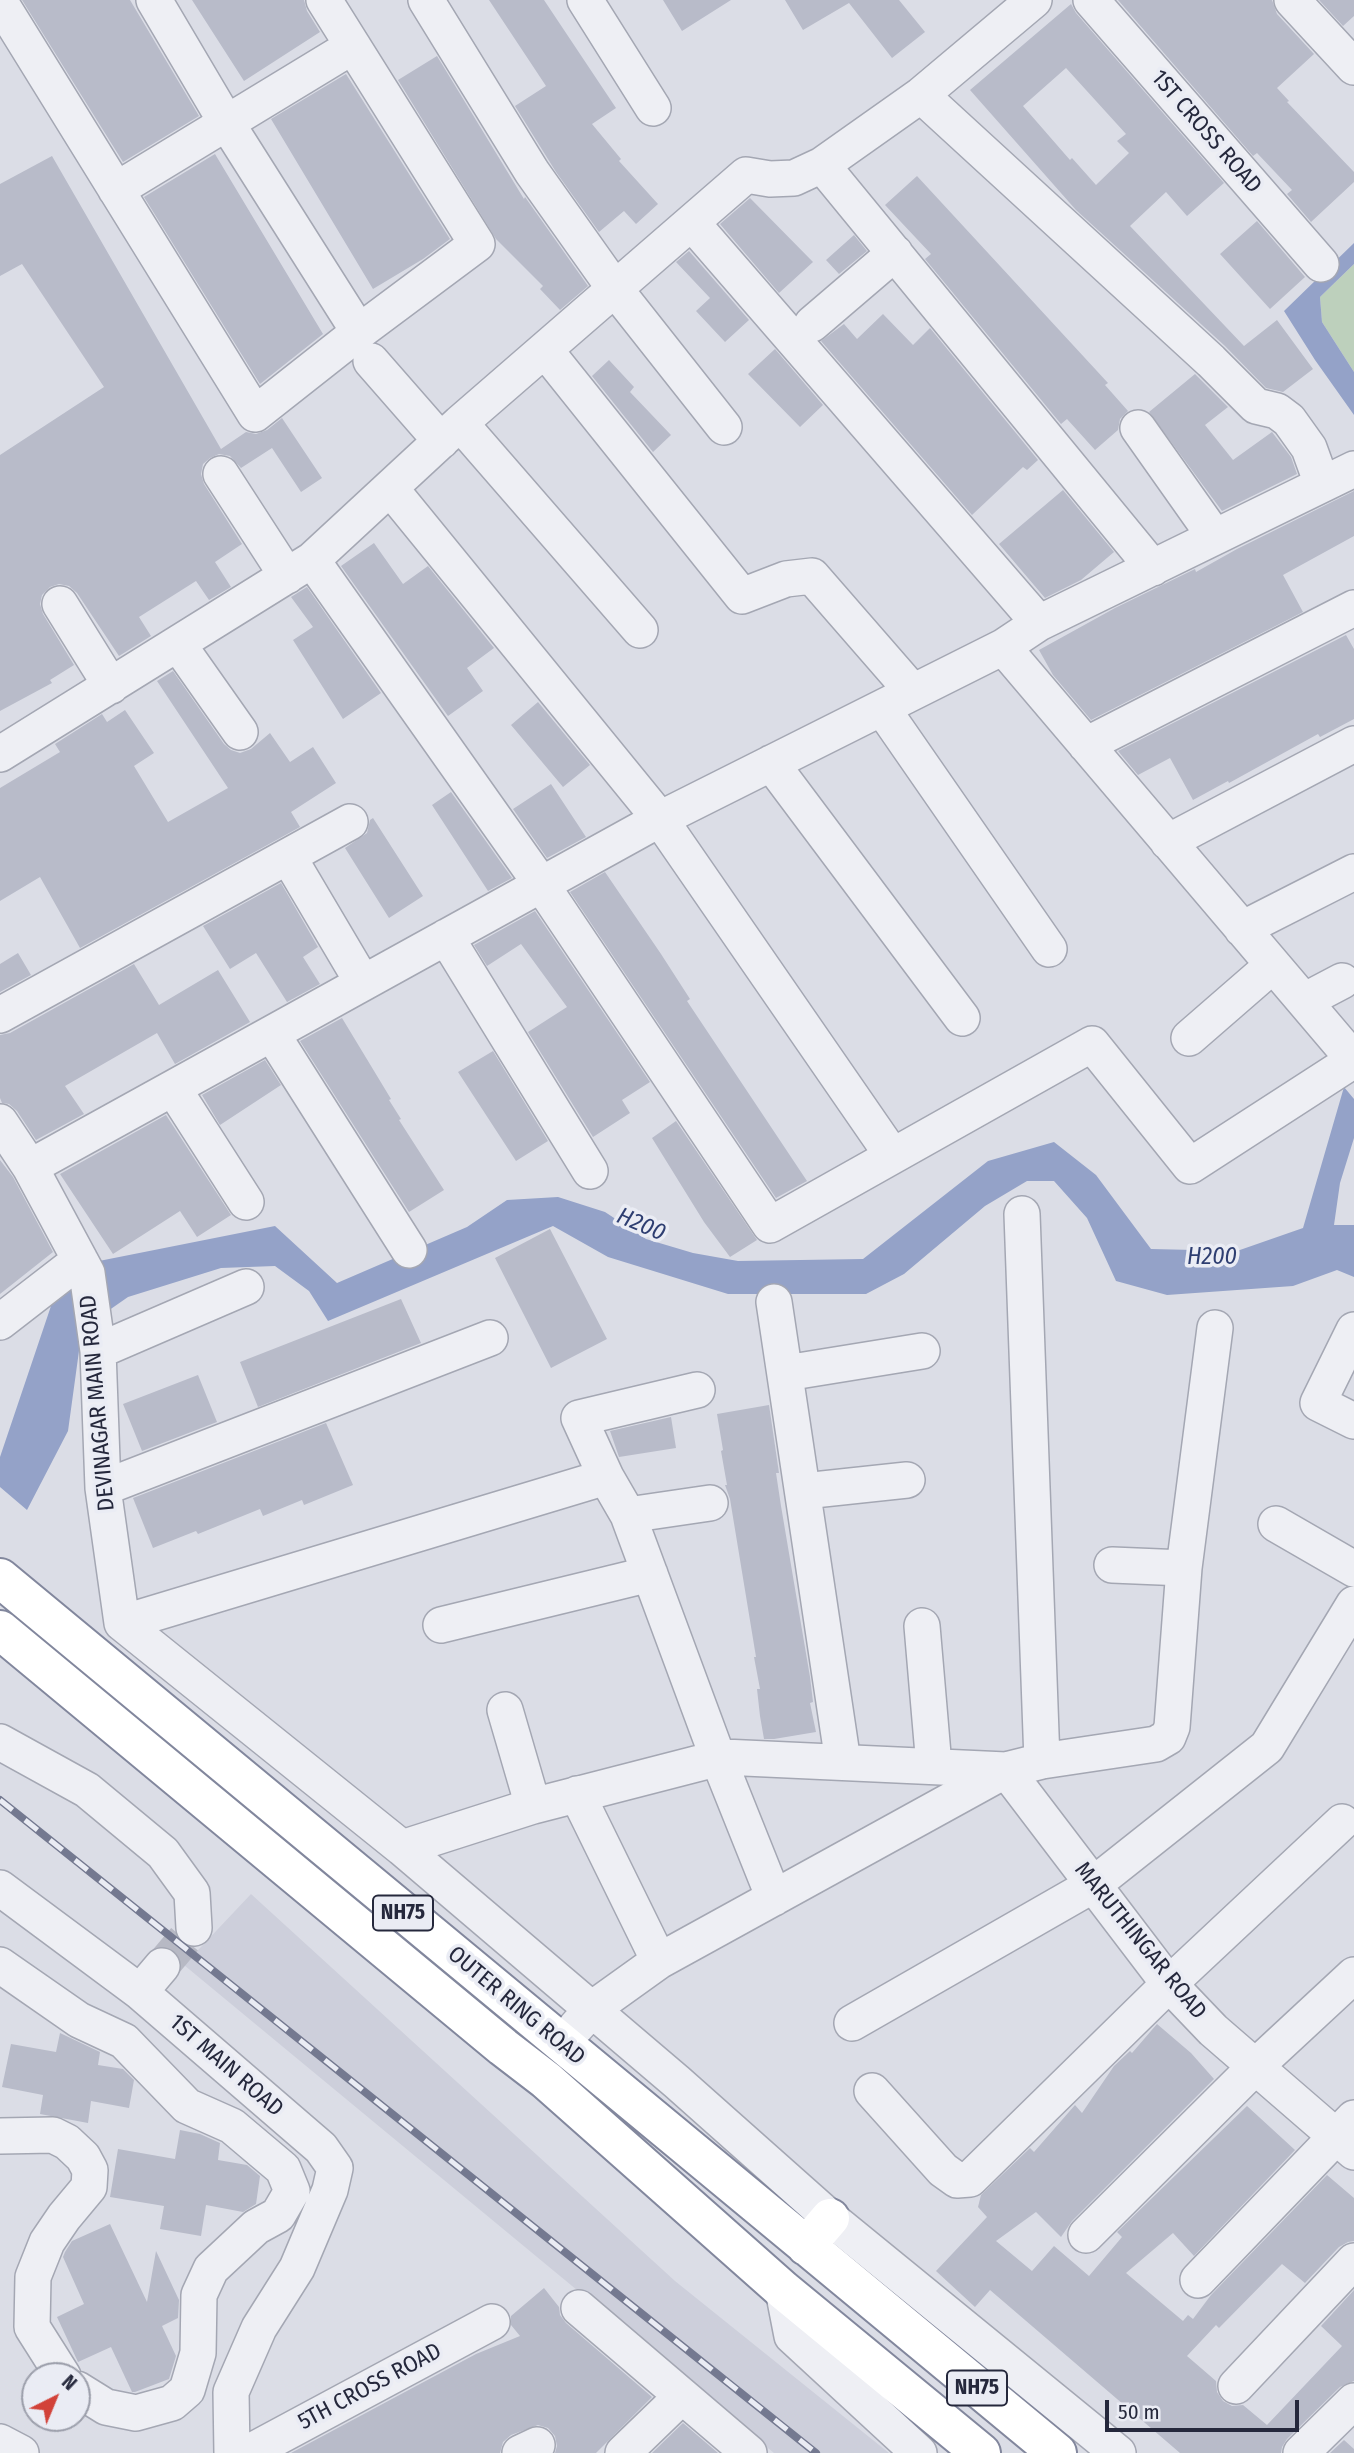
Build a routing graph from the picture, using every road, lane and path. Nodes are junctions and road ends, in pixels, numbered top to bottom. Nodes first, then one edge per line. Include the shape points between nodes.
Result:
1 (154, 0) edge
2 (324, 0) edge
3 (585, 0) edge
4 (1034, 0) edge
5 (1091, 0) edge
6 (1292, 0) edge
7 (0, 2) edge
8 (433, 2) edge
9 (353, 46) junction
10 (1354, 67) edge
11 (921, 95) junction
12 (653, 108) dead end
13 (226, 122) junction
14 (822, 164) junction
15 (116, 190) junction
16 (692, 223) junction
17 (895, 253) junction
18 (1321, 264) dead end
19 (615, 289) junction
20 (812, 324) dead end
21 (365, 346) junction
22 (545, 350) junction
23 (724, 427) dead end
24 (1138, 428) dead end
25 (451, 432) junction
26 (1354, 469) edge
27 (221, 474) dead end
28 (1322, 484) junction
29 (390, 488) junction
30 (1215, 537) junction
31 (300, 568) junction
32 (1153, 568) junction
33 (60, 604) dead end
34 (1354, 608) edge
35 (1039, 623) junction
36 (640, 630) dead end
37 (178, 644) junction
38 (1003, 647) junction
39 (111, 686) junction
40 (913, 692) junction
41 (882, 708) junction
42 (240, 732) dead end
43 (1354, 744) edge
44 (1086, 745) junction
45 (0, 754) edge
46 (771, 763) junction
47 (660, 819) junction
48 (350, 822) dead end
49 (1168, 842) junction
50 (295, 868) dead end
51 (1354, 872) edge
52 (541, 884) junction
53 (1242, 929) junction
54 (446, 937) junction
55 (1049, 949) dead end
56 (1273, 965) junction
57 (1342, 981) dead end
58 (363, 983) junction
59 (1304, 1001) junction
60 (0, 1015) edge
61 (962, 1018) dead end
62 (272, 1034) junction
63 (1189, 1038) dead end
64 (1354, 1060) edge
65 (173, 1088) junction
66 (12, 1151) edge
67 (892, 1155) junction
68 (590, 1171) dead end
69 (246, 1202) dead end
70 (1022, 1214) dead end
71 (409, 1250) dead end
72 (84, 1266) junction
73 (246, 1287) dead end
74 (774, 1302) dead end
75 (0, 1322) edge
76 (1215, 1328) dead end
77 (1354, 1330) edge
78 (490, 1338) dead end
79 (97, 1340) junction
80 (922, 1351) dead end
81 (786, 1373) junction
82 (697, 1391) dead end
83 (1354, 1422) edge
84 (606, 1477) junction
85 (906, 1480) dead end
86 (103, 1488) junction
87 (804, 1492) junction
88 (710, 1503) dead end
89 (628, 1515) junction
90 (1276, 1524) dead end
91 (1112, 1565) dead end
92 (1184, 1568) junction
93 (1354, 1569) edge
94 (650, 1574) junction
95 (0, 1578) edge
96 (1354, 1604) edge
97 (122, 1623) junction
98 (441, 1625) dead end
99 (922, 1626) dead end
100 (0, 1630) edge
101 (505, 1710) dead end
102 (0, 1742) edge
103 (718, 1759) junction
104 (843, 1762) junction
105 (1042, 1762) junction
106 (934, 1766) junction
107 (1006, 1770) junction
108 (577, 1794) junction
109 (533, 1806) junction
110 (1342, 1822) dead end
111 (402, 1847) junction
112 (1093, 1885) junction
113 (0, 1888) edge
114 (774, 1898) junction
115 (194, 1928) tunnel mouth
116 (659, 1961) junction
117 (0, 1965) edge
118 (1354, 1975) edge
119 (1169, 1984) junction
120 (592, 2010) junction
121 (852, 2023) dead end
122 (561, 2043) junction
123 (1256, 2066) junction
124 (872, 2091) dead end
125 (1348, 2135) edge
126 (0, 2136) edge
127 (818, 2232) junction
128 (1086, 2235) dead end
129 (1354, 2261) edge
130 (1198, 2280) dead end
131 (783, 2290) junction
132 (579, 2308) dead end
133 (492, 2322) dead end
134 (54, 2362) edge
135 (1236, 2386) dead end
136 (682, 2396) junction
137 (91, 2398) edge
138 (1354, 2402) edge
139 (0, 2442) edge
140 (21, 2453) edge
141 (232, 2453) edge
142 (248, 2453) edge
143 (623, 2453) edge
144 (749, 2453) edge
145 (919, 2453) edge
146 (981, 2453) edge
147 (1056, 2453) edge
148 (1118, 2453) edge
149 (1301, 2453) edge

1 - 13 street
2 - 9 street
3 - 12 street
4 - 11 street
5 - 18 street, 1ST CROSS ROAD
6 - 10 street
7 - 15 street
8 - 19 street via 532,172
9 - 13 street
9 - 21 street via 477,244
11 - 14 street
11 - 28 street via 1256,406 1277,411 1289,420 1310,448
13 - 15 street
13 - 21 street
14 - 16 street via 794,178 746,175
14 - 17 street
15 - 21 street via 256,414
16 - 19 street
16 - 35 street
17 - 20 street
17 - 32 street
19 - 22 street
19 - 23 street
21 - 25 street
22 - 25 street
22 - 40 street via 742,596 786,579 812,576
24 - 30 street
25 - 29 street
25 - 36 street
26 - 28 street
27 - 31 street
28 - 30 street
29 - 31 street
29 - 47 street
30 - 32 street
31 - 37 street
31 - 52 street
32 - 35 street
33 - 39 street
34 - 44 street
35 - 38 street
37 - 39 street
37 - 42 street
38 - 40 street
38 - 44 street
39 - 45 street
40 - 41 street
41 - 46 street
41 - 55 street
43 - 49 street
44 - 49 street
46 - 47 street
46 - 61 street
47 - 52 street
47 - 67 street
48 - 60 street
49 - 53 street
50 - 58 street
51 - 53 street
52 - 54 street
52 - 67 street via 770,1225
53 - 56 street
54 - 58 street
54 - 68 street
56 - 59 street
56 - 63 street
57 - 59 street
58 - 62 street
59 - 64 street
62 - 65 street
62 - 71 street
64 - 67 street via 1190,1166 1092,1044
65 - 66 street
65 - 69 street
66 - 72 street, DEVINAGAR MAIN ROAD
70 - 105 street
72 - 75 street
72 - 79 street, DEVINAGAR MAIN ROAD
73 - 79 street
74 - 81 street
76 - 92 street
77 - 83 street via 1318,1402
78 - 86 street
79 - 86 street, DEVINAGAR MAIN ROAD
80 - 81 street
81 - 87 street
82 - 84 street via 579,1418
84 - 89 street
84 - 97 street
85 - 87 street
86 - 97 street, DEVINAGAR MAIN ROAD
87 - 104 street
88 - 89 street
89 - 94 street
90 - 93 street
91 - 92 street
92 - 105 street via 1168,1737 1156,1744
94 - 98 street
94 - 103 street
95 - 122 highway, OUTER RING ROAD / NH75
96 - 112 street via 1267,1747
97 - 111 street
99 - 106 street
100 - 131 highway, OUTER RING ROAD / NH75 via 546,2080
101 - 109 street
102 - 115 street via 87,1790 163,1853 192,1893
103 - 104 street
103 - 108 street
103 - 114 street
104 - 106 street
105 - 107 street
106 - 107 street
107 - 112 street, MARUTHINGAR ROAD
107 - 114 street
108 - 109 street
108 - 116 street
109 - 111 street
110 - 119 street
111 - 120 street
112 - 119 street, MARUTHINGAR ROAD
112 - 121 street
113 - 141 street, 1ST MAIN ROAD via 151,1979 321,2148 335,2168 297,2268 254,2338 231,2392
114 - 116 street
116 - 120 street
117 - 137 street via 79,2020 124,2041 187,2106 232,2126 283,2169 292,2191 278,2215 256,2227 211,2269 199,2295 198,2353 187,2390 172,2403 136,2413 106,2407
118 - 123 street
119 - 123 street, MARUTHINGAR ROAD
119 - 124 street via 970,2179 957,2180 943,2171
120 - 122 street
120 - 127 street
122 - 127 highway, OUTER RING ROAD / NH75
123 - 125 street, MARUTHINGAR ROAD
123 - 128 street
125 - 130 street
126 - 134 street via 53,2135 83,2157 90,2170 89,2187 47,2242 33,2277 32,2327
127 - 147 highway, NH75
127 - 148 street
129 - 135 street
131 - 145 street via 792,2336
131 - 146 highway, NH75
132 - 136 street
133 - 142 street, 5TH CROSS ROAD
136 - 143 street
136 - 144 street
138 - 149 street
139 - 140 street

